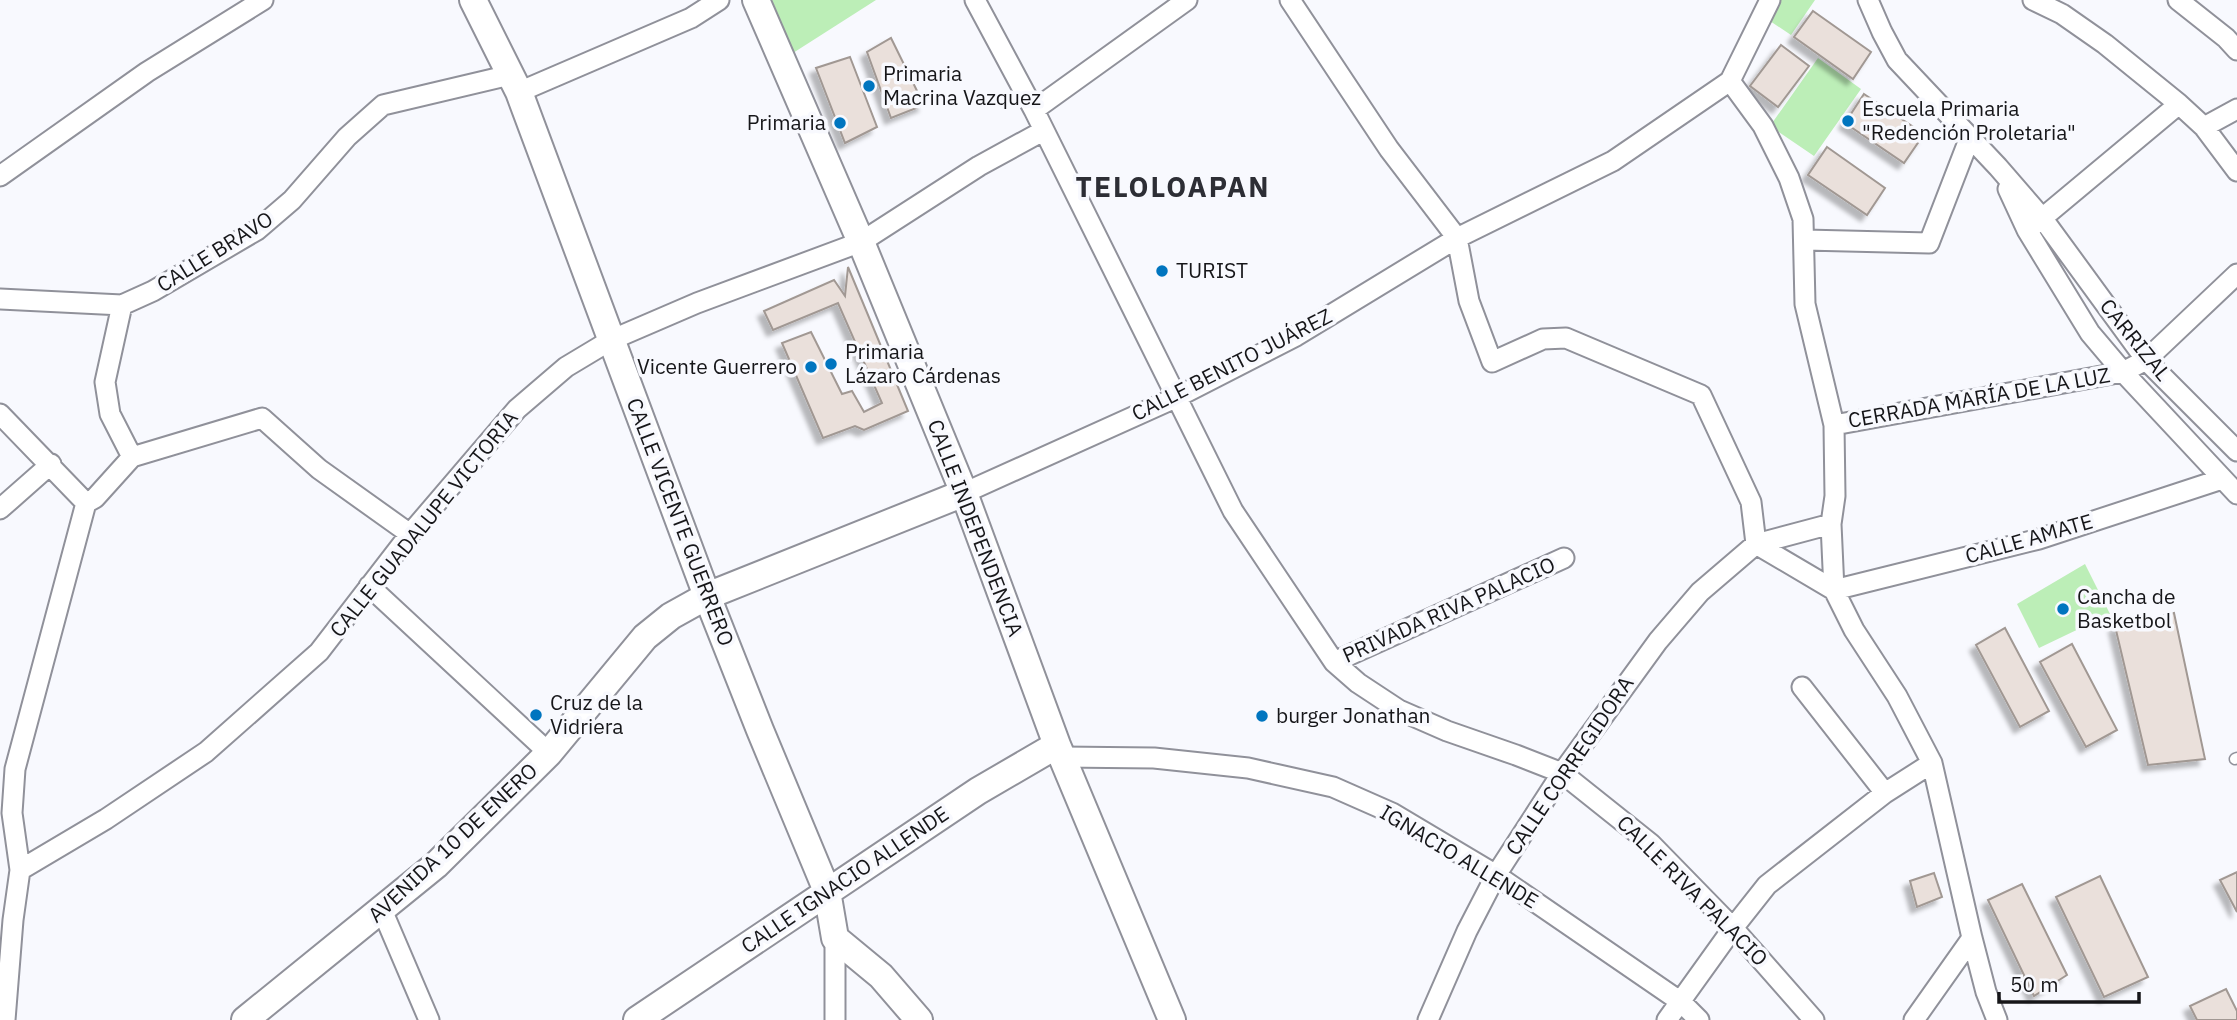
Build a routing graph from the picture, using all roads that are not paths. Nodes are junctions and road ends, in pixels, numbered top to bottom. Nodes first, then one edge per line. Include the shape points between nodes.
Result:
1 (264, 0) edge
2 (473, 0) edge
3 (719, 0) edge
4 (756, 0) edge
5 (975, 0) edge
6 (1186, 0) edge
7 (1290, 0) edge
8 (1770, 0) edge
9 (1868, 0) edge
10 (2033, 0) edge
11 (2178, 0) edge
12 (2237, 50) edge
13 (1730, 81) junction
14 (514, 84) junction
15 (2179, 104) junction
16 (2237, 109) edge
17 (1034, 110) junction
18 (2204, 127) junction
19 (1043, 131) junction
20 (1970, 138) junction
21 (2237, 171) edge
22 (0, 176) edge
23 (2035, 225) junction
24 (1457, 239) junction
25 (1805, 240) junction
26 (861, 242) junction
27 (2237, 274) edge
28 (0, 299) edge
29 (122, 305) junction
30 (611, 340) junction
31 (2146, 360) junction
32 (2123, 372) junction
33 (1175, 398) junction
34 (0, 414) edge
35 (1834, 425) junction
36 (2237, 451) edge
37 (132, 457) junction
38 (51, 464) junction
39 (2222, 479) junction
40 (964, 493) junction
41 (2237, 494) edge
42 (86, 503) junction
43 (0, 509) edge
44 (1831, 524) junction
45 (410, 534) junction
46 (1756, 544) junction
47 (1564, 558) dead end
48 (369, 586) junction
49 (1834, 590) junction
50 (707, 596) junction
51 (1334, 662) junction
52 (1802, 687) dead end
53 (1060, 751) junction
54 (549, 753) junction
55 (1932, 763) junction
56 (1562, 773) junction
57 (1885, 793) junction
58 (6, 816) edge
59 (20, 870) junction
60 (1496, 875) junction
61 (827, 891) junction
62 (382, 910) junction
63 (7, 922) edge
64 (1733, 928) junction
65 (835, 938) junction
66 (1972, 938) junction
67 (1681, 1002) junction
68 (5, 1020) edge
69 (245, 1020) edge
70 (429, 1020) edge
71 (637, 1020) edge
72 (835, 1020) edge
73 (919, 1020) edge
74 (1172, 1020) edge
75 (1428, 1020) edge
76 (1667, 1020) edge
77 (1699, 1020) edge
78 (1814, 1020) edge
79 (1914, 1020) edge
80 (1997, 1020) edge

1 - 22 street via 147,72
2 - 14 main road, CALLE VICENTE GUERRERO
3 - 14 street, CALLE BRAVO via 691,19
4 - 26 main road, CALLE INDEPENDENCIA
5 - 17 street, CALLE RIVA PALACIO
6 - 17 street
7 - 24 street via 1389,149
8 - 13 street
9 - 20 street via 1898,61
10 - 15 street via 2105,44
11 - 12 street
13 - 24 street, CALLE BENITO JUÁREZ via 1613,161
13 - 25 street via 1763,126 1789,177
14 - 29 street, CALLE BRAVO via 383,105 257,230
14 - 30 main road, CALLE VICENTE GUERRERO
15 - 18 street
15 - 23 street
16 - 18 street
17 - 19 street, CALLE RIVA PALACIO
18 - 21 street
19 - 26 street, CALLE GUADALUPE VICTORIA
19 - 33 street, CALLE RIVA PALACIO
20 - 23 street via 1998,167
20 - 25 street via 1929,243
23 - 31 street, CARRIZAL
23 - 32 street via 2090,333
24 - 33 street, CALLE BENITO JUÁREZ via 1296,336
24 - 46 street via 1469,301 1492,362 1543,339 1566,338 1700,395 1751,502
25 - 35 street via 1805,304
26 - 30 street, CALLE GUADALUPE VICTORIA
26 - 40 main road, CALLE INDEPENDENCIA
27 - 31 street, CERRADA MARÍA DE LA LUZ
28 - 29 street, CALLE BRAVO
29 - 37 street via 105,382 110,414
30 - 45 street, CALLE GUADALUPE VICTORIA via 566,367 517,409
30 - 50 main road, CALLE VICENTE GUERRERO
31 - 32 street, CERRADA MARÍA DE LA LUZ
31 - 36 street, CARRIZAL
32 - 35 street, CERRADA MARÍA DE LA LUZ
32 - 39 street
33 - 40 street, CALLE BENITO JUÁREZ
33 - 51 street, CALLE RIVA PALACIO via 1233,511
34 - 38 street
35 - 44 street
37 - 42 street
37 - 45 street via 262,418 319,469
38 - 42 street
38 - 43 street
39 - 41 street
39 - 49 street, CALLE AMATE via 2039,539
40 - 50 main road, CALLE BENITO JUÁREZ
40 - 53 main road, CALLE INDEPENDENCIA
42 - 58 street
44 - 46 street
44 - 49 street
45 - 48 street, CALLE GUADALUPE VICTORIA
46 - 49 street
46 - 56 street, CALLE CORREGIDORA via 1700,592 1658,641
47 - 51 street, PRIVADA RIVA PALACIO
48 - 54 street
48 - 59 street, CALLE GUADALUPE VICTORIA via 319,652 206,752
49 - 55 street
50 - 54 main road, AVENIDA 10 DE ENERO via 645,637
50 - 61 main road, CALLE VICENTE GUERRERO
51 - 56 street, CALLE RIVA PALACIO via 1399,710
52 - 57 street
53 - 60 street, IGNACIO ALLENDE via 1248,768 1333,787 1392,813
53 - 61 main road, CALLE IGNACIO ALLENDE via 978,791
53 - 74 main road, CALLE INDEPENDENCIA
54 - 62 main road, AVENIDA 10 DE ENERO via 436,865
55 - 57 street
55 - 66 street
56 - 60 street, CALLE CORREGIDORA
56 - 64 street, CALLE RIVA PALACIO via 1651,844
57 - 64 street via 1767,885
58 - 59 street
59 - 63 street
60 - 67 street, IGNACIO ALLENDE
60 - 75 street, CALLE CORREGIDORA
61 - 65 main road, CALLE VICENTE GUERRERO
61 - 71 main road, CALLE IGNACIO ALLENDE
62 - 69 main road, AVENIDA 10 DE ENERO
62 - 70 street
63 - 68 street
64 - 67 street
64 - 78 street, CALLE RIVA PALACIO
65 - 72 street
65 - 73 main road via 881,976
66 - 79 street
66 - 80 street
67 - 76 street
67 - 77 street, IGNACIO ALLENDE

